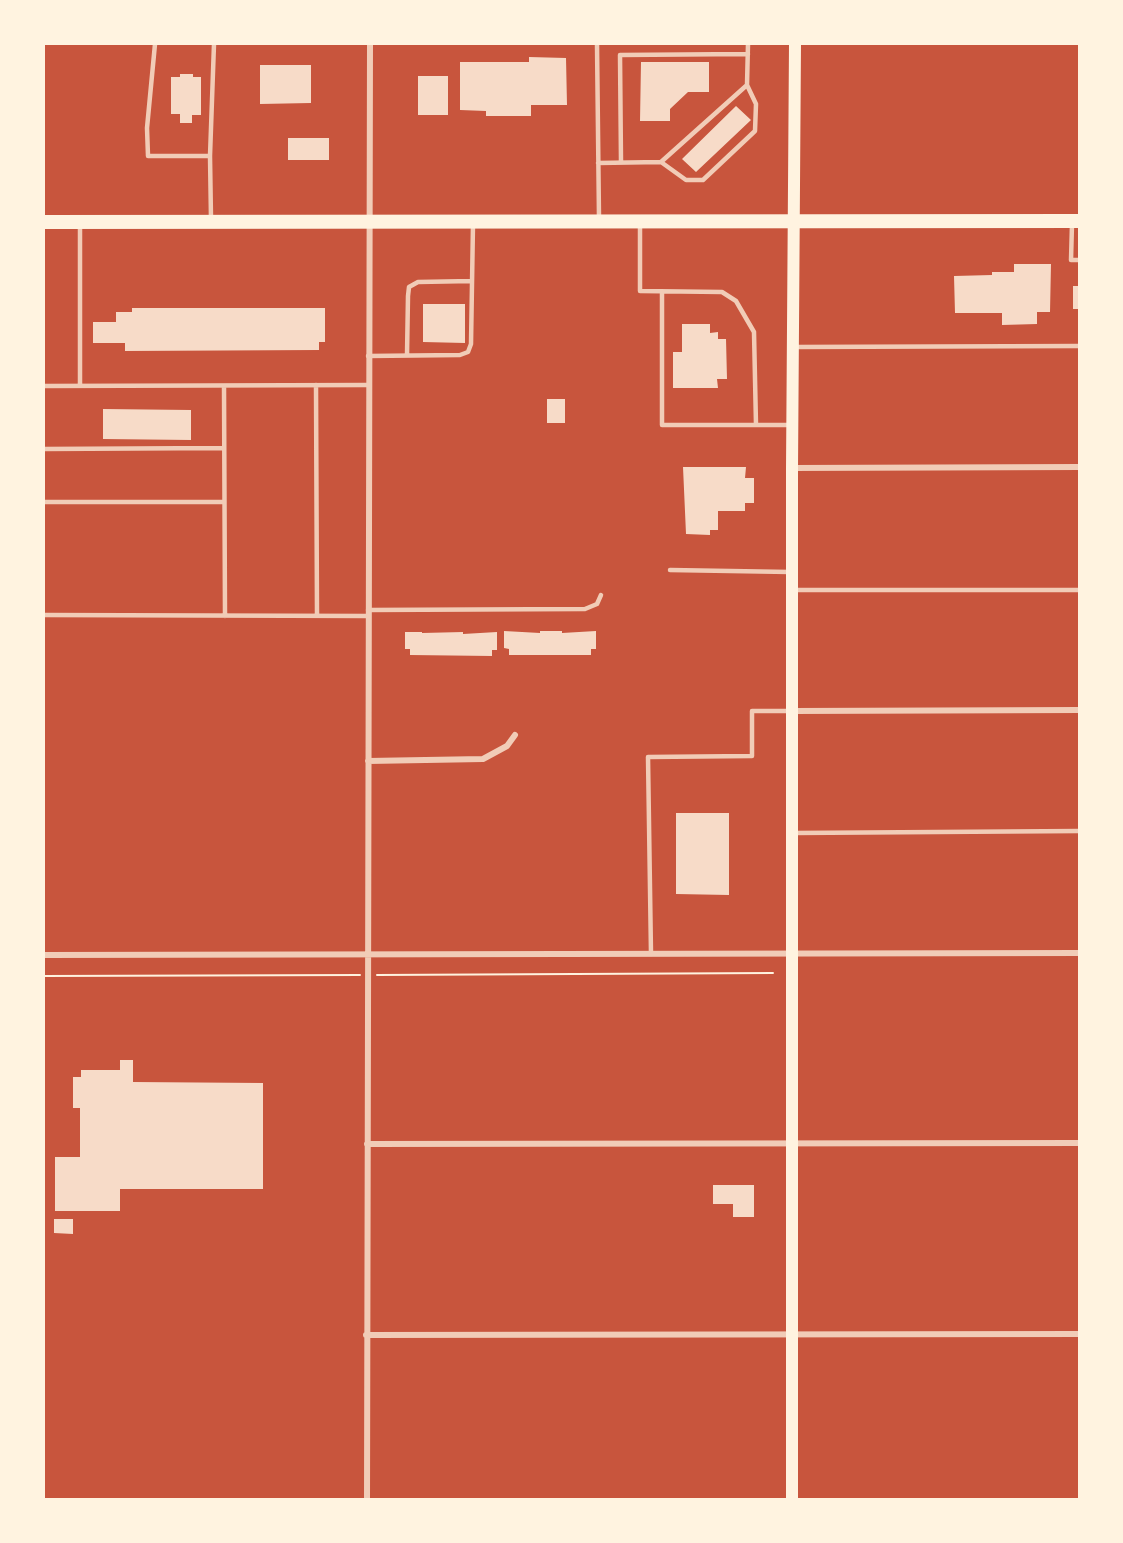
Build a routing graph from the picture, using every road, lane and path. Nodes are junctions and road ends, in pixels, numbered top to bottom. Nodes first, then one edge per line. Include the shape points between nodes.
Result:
1 (155, 44) edge
2 (214, 44) edge
3 (370, 44) edge
4 (597, 44) edge
5 (748, 44) edge
6 (795, 44) edge
7 (748, 54) junction
8 (747, 85) junction
9 (210, 156) junction
10 (621, 162) junction
11 (661, 162) junction
12 (598, 163) junction
13 (211, 221) junction
14 (369, 221) junction
15 (473, 221) junction
16 (599, 221) junction
17 (640, 221) junction
18 (794, 221) junction
19 (1076, 221) edge
20 (44, 222) edge
21 (80, 222) junction
22 (1080, 260) edge
23 (472, 281) junction
24 (662, 292) junction
25 (1080, 346) edge
26 (793, 347) junction
27 (368, 356) junction
28 (407, 356) junction
29 (44, 386) edge
30 (80, 386) junction
31 (224, 386) junction
32 (316, 386) junction
33 (368, 386) junction
34 (756, 425) junction
35 (793, 426) junction
36 (44, 448) edge
37 (224, 448) junction
38 (792, 468) junction
39 (1080, 468) edge
40 (44, 502) edge
41 (224, 502) junction
42 (670, 570) dead end
43 (793, 572) junction
44 (793, 590) junction
45 (1080, 590) edge
46 (601, 595) dead end
47 (368, 613) junction
48 (44, 615) edge
49 (225, 616) junction
50 (316, 616) junction
51 (1080, 710) edge
52 (793, 711) junction
53 (515, 735) dead end
54 (368, 761) junction
55 (1080, 831) edge
56 (792, 833) junction
57 (1080, 953) edge
58 (367, 954) junction
59 (651, 954) junction
60 (792, 954) junction
61 (44, 955) edge
62 (773, 973) dead end
63 (367, 975) junction
64 (44, 976) edge
65 (792, 1143) junction
66 (1080, 1143) edge
67 (367, 1144) junction
68 (792, 1334) junction
69 (1080, 1334) edge
70 (366, 1335) junction
71 (367, 1500) edge
72 (792, 1500) edge

1 - 9 lane via 148,156
2 - 9 lane
3 - 14 street
4 - 12 lane
5 - 7 lane
6 - 18 main road
7 - 8 lane
7 - 10 lane via 620,55
8 - 11 lane
8 - 11 lane via 756,104 755,131 703,180 686,180
9 - 13 lane
10 - 11 lane
10 - 12 lane
12 - 16 lane
13 - 14 main road
13 - 21 main road
14 - 15 main road
14 - 27 street
15 - 16 main road
15 - 23 lane
16 - 17 main road
17 - 18 main road
17 - 24 lane via 640,291
18 - 19 main road
18 - 26 main road
19 - 22 lane via 1071,260
20 - 21 main road
21 - 30 lane
23 - 28 lane via 418,282 410,287
23 - 28 lane via 468,352
24 - 34 lane via 722,292 736,301 754,332
24 - 34 lane via 663,425
25 - 26 lane
26 - 35 main road
27 - 28 lane
27 - 33 street
29 - 30 lane
30 - 31 lane
31 - 32 lane
31 - 37 lane
32 - 33 lane
32 - 50 lane
33 - 47 street
34 - 35 lane
35 - 38 main road
36 - 37 lane
37 - 41 lane
38 - 39 street
38 - 43 main road
40 - 41 lane
41 - 49 lane
42 - 43 lane
43 - 44 main road
44 - 45 lane
44 - 52 main road
46 - 47 lane via 597,604 585,609
47 - 50 lane
47 - 54 street
48 - 49 lane
49 - 50 lane
51 - 52 street
52 - 56 main road
52 - 59 lane via 752,711 752,756 648,757
53 - 54 street via 507,746 483,759
54 - 58 street
55 - 56 lane
56 - 60 main road
57 - 60 street
58 - 59 street
58 - 61 street
58 - 63 street
59 - 60 street
60 - 65 main road
62 - 63 path
63 - 64 path
63 - 67 street
65 - 66 street
65 - 67 street
65 - 68 main road
67 - 70 street
68 - 69 street
68 - 70 street
68 - 72 main road
70 - 71 street

